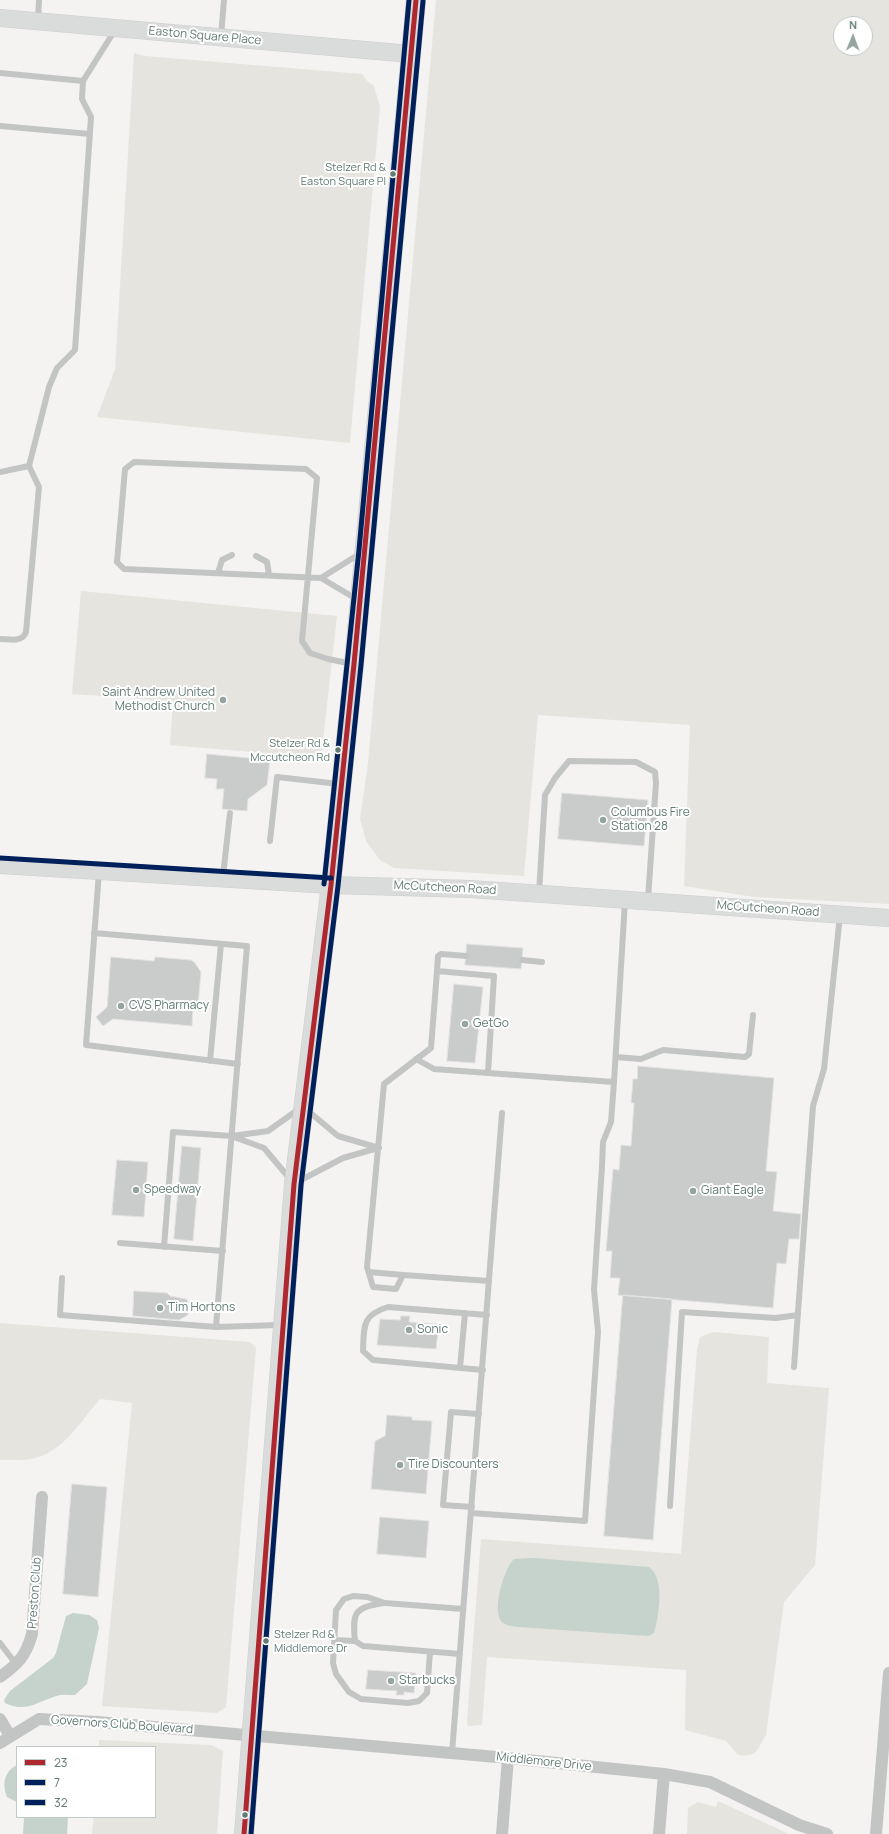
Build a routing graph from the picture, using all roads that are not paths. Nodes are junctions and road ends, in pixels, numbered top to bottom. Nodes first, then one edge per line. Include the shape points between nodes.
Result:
1 (39, 0) edge
2 (224, 0) edge
3 (416, 0) edge
4 (0, 18) edge
5 (38, 22) junction
6 (116, 28) junction
7 (221, 38) junction
8 (411, 54) junction
9 (0, 73) edge
10 (83, 81) junction
11 (0, 126) edge
12 (90, 134) junction
13 (29, 466) junction
14 (0, 472) edge
15 (366, 551) junction
16 (232, 555) dead end
17 (256, 556) dead end
18 (218, 573) junction
19 (269, 575) junction
20 (308, 577) junction
21 (321, 578) junction
22 (360, 601) junction
23 (0, 639) edge
24 (354, 664) junction
25 (341, 784) junction
26 (230, 813) dead end
27 (270, 841) dead end
28 (0, 865) edge
29 (99, 870) junction
30 (223, 878) junction
31 (331, 885) junction
32 (538, 894) junction
33 (625, 899) junction
34 (648, 901) junction
35 (840, 914) junction
36 (889, 918) edge
37 (94, 933) junction
38 (221, 944) junction
39 (466, 956) dead end
40 (522, 960) dead end
41 (542, 962) dead end
42 (437, 971) junction
43 (753, 1015) dead end
44 (616, 1056) junction
45 (416, 1059) junction
46 (210, 1061) junction
47 (238, 1064) junction
48 (488, 1073) junction
49 (614, 1082) junction
50 (303, 1107) junction
51 (502, 1113) dead end
52 (232, 1136) junction
53 (379, 1148) junction
54 (294, 1184) junction
55 (120, 1243) dead end
56 (164, 1247) junction
57 (223, 1251) junction
58 (369, 1272) junction
59 (403, 1275) junction
60 (62, 1278) dead end
61 (489, 1281) junction
62 (466, 1313) junction
63 (487, 1315) junction
64 (798, 1315) junction
65 (282, 1325) junction
66 (216, 1327) junction
67 (794, 1367) dead end
68 (460, 1368) junction
69 (483, 1370) junction
70 (479, 1414) junction
71 (42, 1497) dead end
72 (670, 1506) dead end
73 (471, 1510) junction
74 (385, 1603) junction
75 (463, 1609) junction
76 (334, 1640) junction
77 (355, 1641) junction
78 (0, 1644) edge
79 (430, 1652) junction
80 (460, 1654) junction
81 (16, 1665) junction
82 (889, 1673) edge
83 (0, 1677) edge
84 (0, 1719) edge
85 (251, 1736) junction
86 (5, 1739) edge
87 (452, 1753) junction
88 (885, 1756) edge
89 (508, 1758) junction
90 (664, 1774) junction
91 (244, 1834) edge
92 (502, 1834) edge
93 (659, 1834) edge
94 (827, 1834) edge
95 (876, 1834) edge

1 - 5 lane
2 - 7 lane
3 - 8 main road
4 - 5 main road, Easton Square Place
5 - 6 main road, Easton Square Place
6 - 7 main road, Easton Square Place
6 - 10 lane
7 - 8 main road, Easton Square Place
8 - 15 main road
9 - 10 lane
10 - 12 lane via 82,99 91,117
11 - 12 lane
12 - 13 lane via 75,350 58,368 49,387
13 - 14 lane
13 - 23 lane via 39,487 26,632 18,640
15 - 21 lane
15 - 22 main road
16 - 18 lane via 222,560
17 - 19 lane via 267,562
18 - 19 lane
18 - 20 lane via 124,569 117,562 125,469 134,462 306,469 317,478
19 - 20 lane
20 - 21 lane
20 - 24 lane via 302,641 310,653
21 - 22 lane
22 - 24 main road
24 - 25 main road
25 - 27 lane via 277,777
25 - 31 main road
26 - 30 lane
28 - 29 main road, McCutcheon Road
29 - 30 main road, McCutcheon Road
29 - 37 lane
30 - 31 main road, McCutcheon Road
31 - 32 main road, McCutcheon Road via 470,889
31 - 50 main road
32 - 33 main road, McCutcheon Road
32 - 34 lane via 546,795 555,778 569,761 636,762 655,772 656,783
33 - 34 main road, McCutcheon Road
33 - 44 lane
34 - 35 main road, McCutcheon Road
35 - 36 main road, McCutcheon Road
35 - 64 lane via 824,1069 813,1106
37 - 38 lane
37 - 46 lane via 86,1045
38 - 46 lane
38 - 47 lane via 247,946
39 - 42 lane via 441,954 438,956
40 - 41 lane
42 - 45 lane via 431,1048
42 - 48 lane via 494,976
43 - 44 lane via 748,1054 745,1057 663,1050 641,1059
44 - 49 lane
45 - 48 lane via 434,1069
45 - 53 lane via 384,1084
46 - 47 lane
47 - 52 lane
48 - 49 lane
49 - 73 lane via 611,1122 603,1142 602,1154 594,1290 598,1331 585,1522
50 - 52 lane via 268,1131
50 - 53 lane via 338,1136
50 - 54 main road
51 - 61 lane
52 - 54 lane via 264,1148
52 - 56 lane via 173,1132
52 - 57 lane
53 - 54 lane via 343,1158
53 - 58 lane via 367,1267
54 - 65 main road
55 - 56 lane
56 - 57 lane
57 - 66 lane
58 - 59 lane
58 - 59 lane via 373,1287 396,1289
59 - 61 lane
60 - 66 lane via 60,1315
61 - 63 lane
62 - 63 lane
62 - 68 lane
62 - 68 lane via 388,1307 375,1311 366,1320 364,1338 363,1351 373,1360
63 - 69 lane
64 - 67 lane
64 - 72 lane via 776,1318 682,1312
65 - 66 lane
65 - 85 main road
68 - 69 lane
69 - 70 lane
70 - 73 lane
70 - 73 lane via 451,1412 449,1435 444,1505
71 - 81 street, Preston Club via 32,1634 29,1645
73 - 75 lane
74 - 75 lane
74 - 76 lane via 367,1597 353,1596 344,1599 336,1610
74 - 77 lane via 362,1606 356,1614
75 - 80 lane
76 - 77 lane
76 - 79 lane via 336,1674 349,1692 361,1699 408,1703 419,1701 427,1693
77 - 79 lane via 363,1646
78 - 81 lane
79 - 80 lane
80 - 87 lane
81 - 83 street, Preston Club
82 - 88 street
84 - 86 street
85 - 86 street, Governors Club Boulevard via 39,1719
85 - 87 street, Middlemore Drive
85 - 91 main road
87 - 89 street, Middlemore Drive
88 - 95 street
89 - 90 street, Middlemore Drive
89 - 92 street
90 - 93 street
90 - 94 street, Middlemore Drive via 710,1782 799,1824

